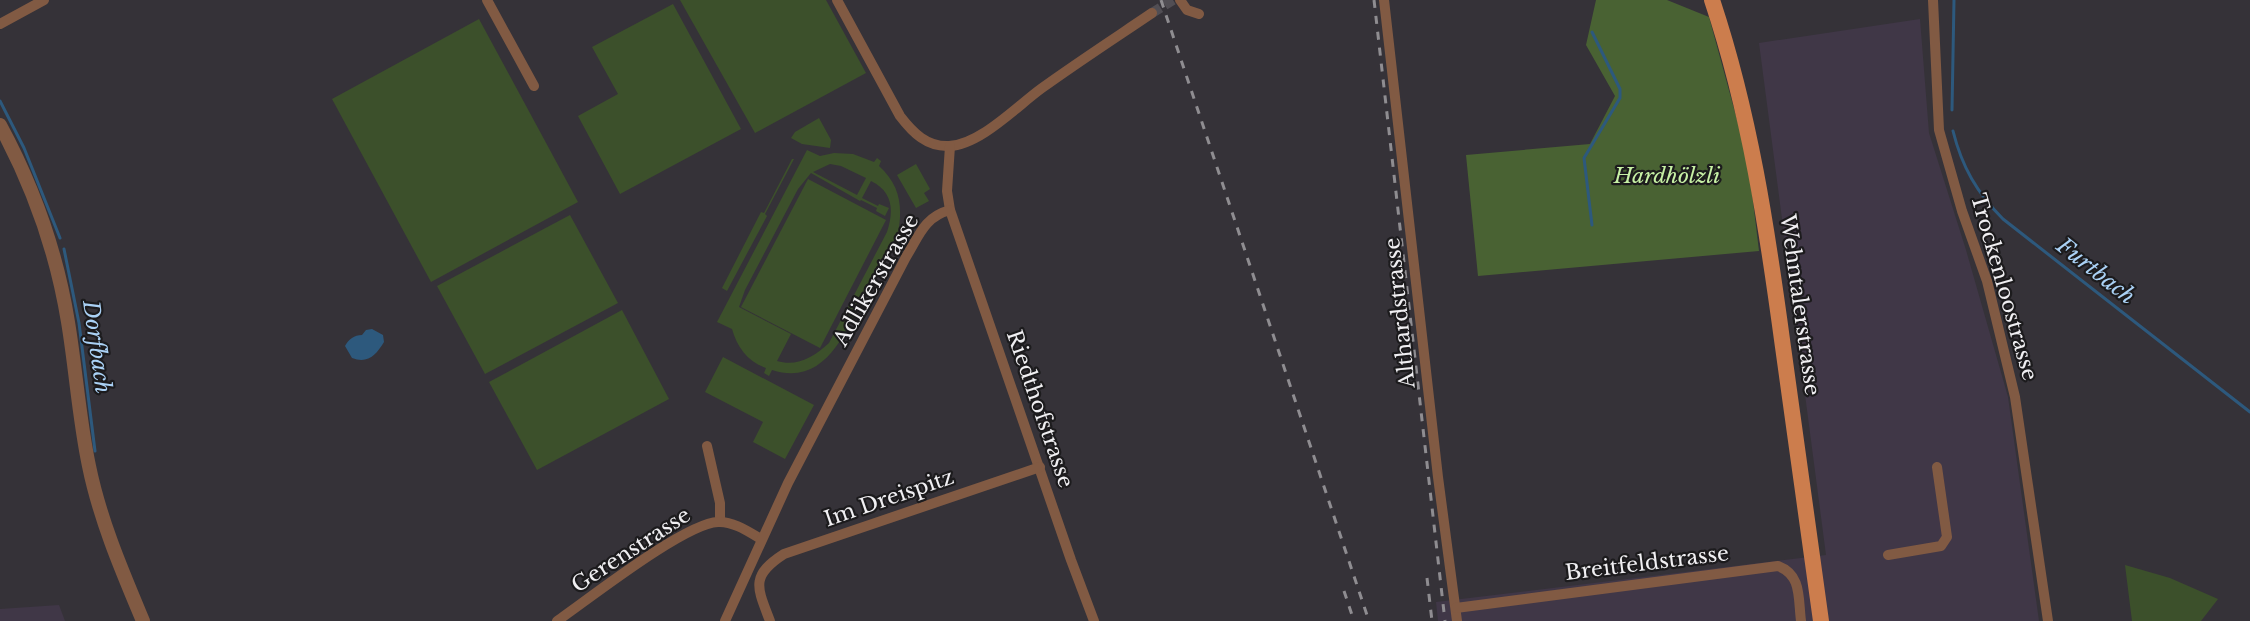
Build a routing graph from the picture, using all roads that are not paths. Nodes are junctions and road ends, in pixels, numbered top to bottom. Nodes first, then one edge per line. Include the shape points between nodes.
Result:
1 (44, 0) edge
2 (487, 0) edge
3 (837, 0) edge
4 (1180, 0) edge
5 (1384, 0) edge
6 (1712, 0) edge
7 (1933, 0) edge
8 (1152, 13) tunnel mouth
9 (1199, 14) dead end
10 (0, 24) edge
11 (534, 86) dead end
12 (0, 125) edge
13 (951, 146) junction
14 (950, 210) junction
15 (707, 446) dead end
16 (1040, 467) junction
17 (1937, 467) dead end
18 (720, 521) junction
19 (761, 538) junction
20 (1888, 555) dead end
21 (1456, 608) junction
22 (143, 621) edge
23 (557, 621) edge
24 (724, 621) edge
25 (770, 621) edge
26 (1094, 621) edge
27 (1457, 621) edge
28 (1801, 621) edge
29 (1821, 621) edge
30 (2048, 621) edge

1 - 10 street
2 - 11 street
3 - 13 street via 900,116 925,141
4 - 9 street via 1187,10
5 - 21 street, Althardstrasse
6 - 29 main road, Wehntalerstrasse via 1755,160
7 - 30 street, Trockenloostrasse via 1940,130 1962,211 1987,281 2015,397
8 - 13 street via 980,135
12 - 22 street via 21,166 55,261 92,481
13 - 14 street, Adlikerstrasse via 947,191
14 - 16 street, Riedthofstrasse
14 - 19 street, Adlikerstrasse via 927,221 906,257
15 - 18 street via 720,503
16 - 25 street, Im Dreispitz via 784,554 767,564 759,578
16 - 26 street, Riedthofstrasse
17 - 20 street via 1947,537 1941,546
18 - 19 street, Gerenstrasse
18 - 23 street, Gerenstrasse via 684,534
19 - 24 street, Adlikerstrasse
21 - 27 street, Althardstrasse
21 - 28 street, Breitfeldstrasse via 1778,566 1795,578

